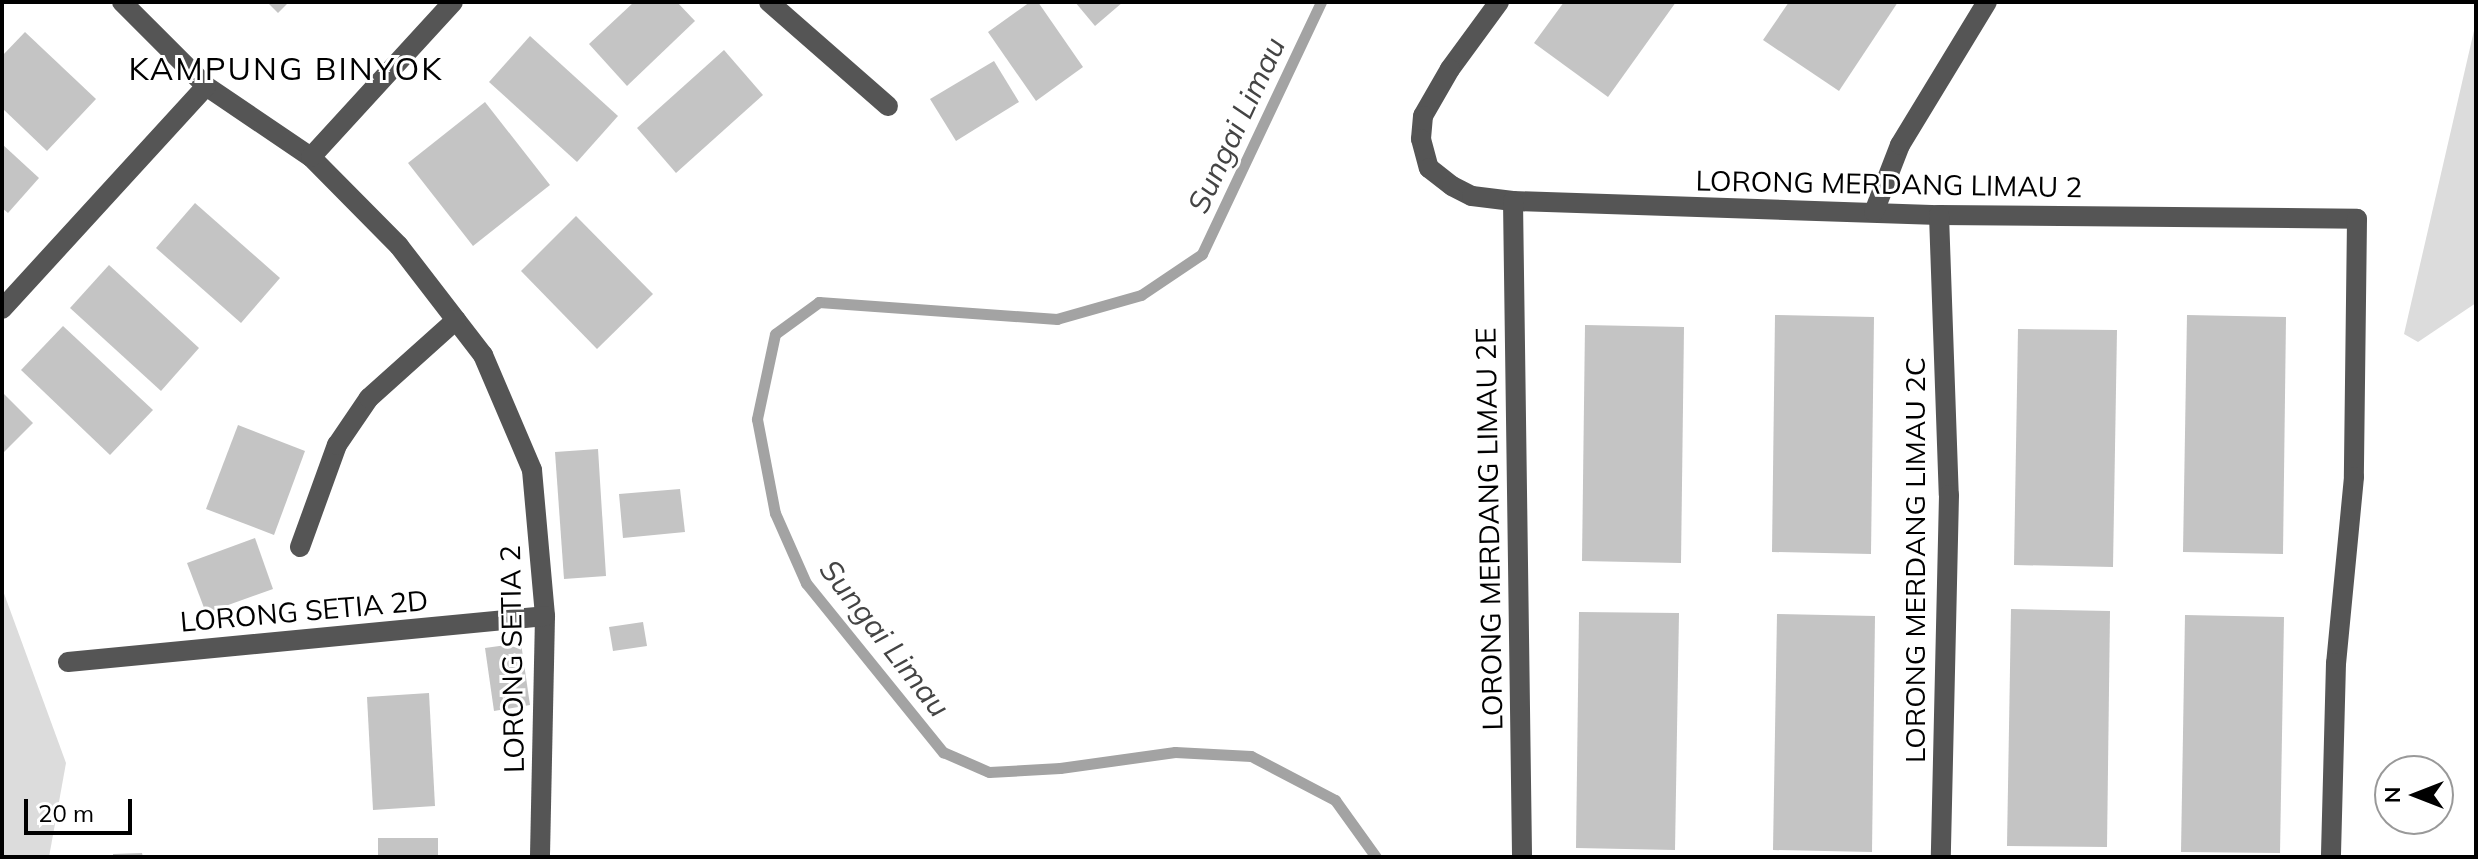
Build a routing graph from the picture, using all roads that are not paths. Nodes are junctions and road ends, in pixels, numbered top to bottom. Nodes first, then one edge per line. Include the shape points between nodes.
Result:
1 (122, 2) edge
2 (453, 2) edge
3 (769, 2) edge
4 (1499, 2) edge
5 (1987, 2) edge
6 (206, 86) junction
7 (888, 106) dead end
8 (311, 157) junction
9 (1513, 201) junction
10 (1874, 212) junction
11 (1939, 215) junction
12 (2, 309) edge
13 (456, 320) junction
14 (300, 547) dead end
15 (545, 616) junction
16 (68, 662) dead end
17 (540, 857) edge
18 (1522, 857) edge
19 (1941, 857) edge
20 (2331, 857) edge

1 - 6 street, LORONG SETIA 2
2 - 8 street
3 - 7 street
4 - 9 street, LORONG MERDANG LIMAU 2 via 1423,116 1421,139 1429,168 1452,186 1472,196
5 - 10 street via 1900,145
6 - 8 street, LORONG SETIA 2
6 - 12 street
8 - 13 street, LORONG SETIA 2 via 399,246
9 - 10 street, LORONG MERDANG LIMAU 2
9 - 18 street, LORONG MERDANG LIMAU 2E
10 - 11 street, LORONG MERDANG LIMAU 2
11 - 19 street, LORONG MERDANG LIMAU 2C via 1949,495
11 - 20 street, LORONG MERDANG LIMAU 2 via 2357,219 2354,477 2336,663
13 - 14 street via 369,398 337,445
13 - 15 street, LORONG SETIA 2 via 483,355 532,470
15 - 16 street, LORONG SETIA 2D
15 - 17 street, LORONG SETIA 2

